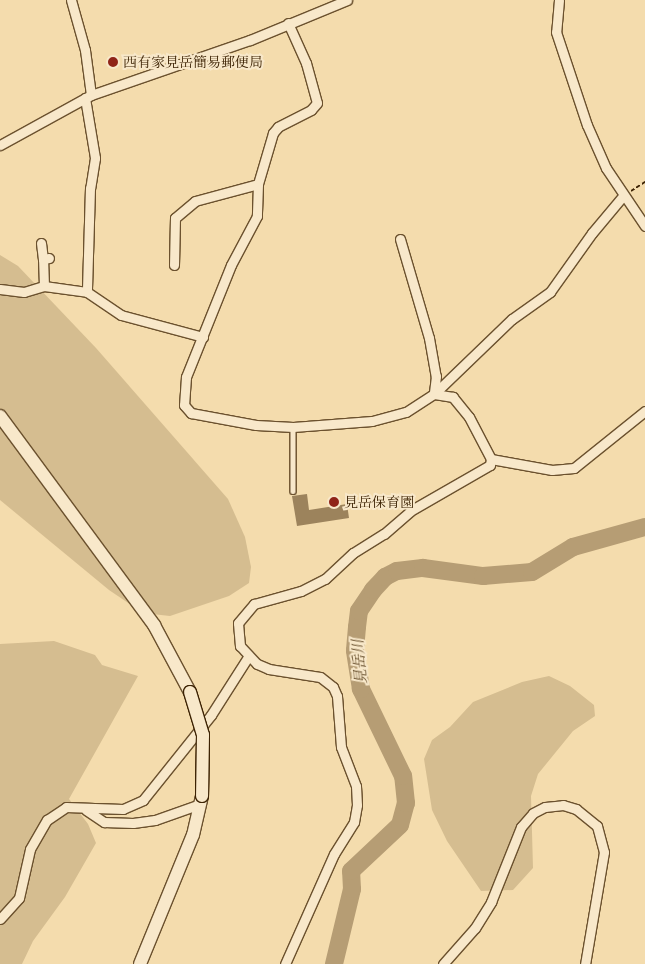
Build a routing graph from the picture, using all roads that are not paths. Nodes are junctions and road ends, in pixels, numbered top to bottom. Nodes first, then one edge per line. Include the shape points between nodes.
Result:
1 (71, 0) edge
2 (347, 0) edge
3 (559, 0) edge
4 (288, 23) junction
5 (88, 96) junction
6 (0, 145) edge
7 (258, 184) junction
8 (623, 196) junction
9 (645, 226) edge
10 (400, 239) dead end
11 (42, 243) dead end
12 (174, 265) dead end
13 (44, 286) junction
14 (0, 289) edge
15 (87, 292) junction
16 (203, 337) junction
17 (434, 394) junction
18 (645, 410) edge
19 (0, 416) edge
20 (293, 428) junction
21 (491, 459) junction
22 (293, 491) dead end
23 (248, 657) junction
24 (201, 800) junction
25 (86, 810) junction
26 (0, 919) edge
27 (140, 964) edge
28 (284, 964) edge
29 (443, 964) edge
30 (585, 964) edge

1 - 5 street via 84,50
2 - 4 street
3 - 8 street via 556,32 560,48 587,125
4 - 5 street via 250,40
4 - 7 street via 306,63 316,103 312,110 278,127
5 - 6 street
5 - 15 street via 95,158 90,188
7 - 12 street via 195,201 175,218
7 - 16 street via 257,216 230,264
8 - 9 street
8 - 17 street via 550,292 512,319
10 - 17 street via 429,338 436,376
11 - 13 street via 46,258
13 - 14 street via 24,292
13 - 15 street
15 - 16 street via 121,315
16 - 20 street via 186,377 184,405 187,409 256,425
17 - 20 street via 406,412 372,420
17 - 21 street via 453,397 469,417
18 - 21 street via 574,468 552,470
19 - 24 street, bridge via 131,591 175,659 190,692 203,734
20 - 22 lane
21 - 23 street via 483,470 410,511 384,534 353,553 325,579 301,591 254,604 238,623 240,646
23 - 25 street via 210,715 143,800 123,809
23 - 28 street via 269,669 320,677 333,686 337,696 341,747 356,786 354,822 334,854
24 - 25 street via 155,820 132,823 104,822
24 - 27 street via 193,835
25 - 26 street via 66,807 56,810 47,820 30,849 19,898
29 - 30 street via 475,928 491,902 521,826 539,810 563,805 576,809 597,826 604,852

